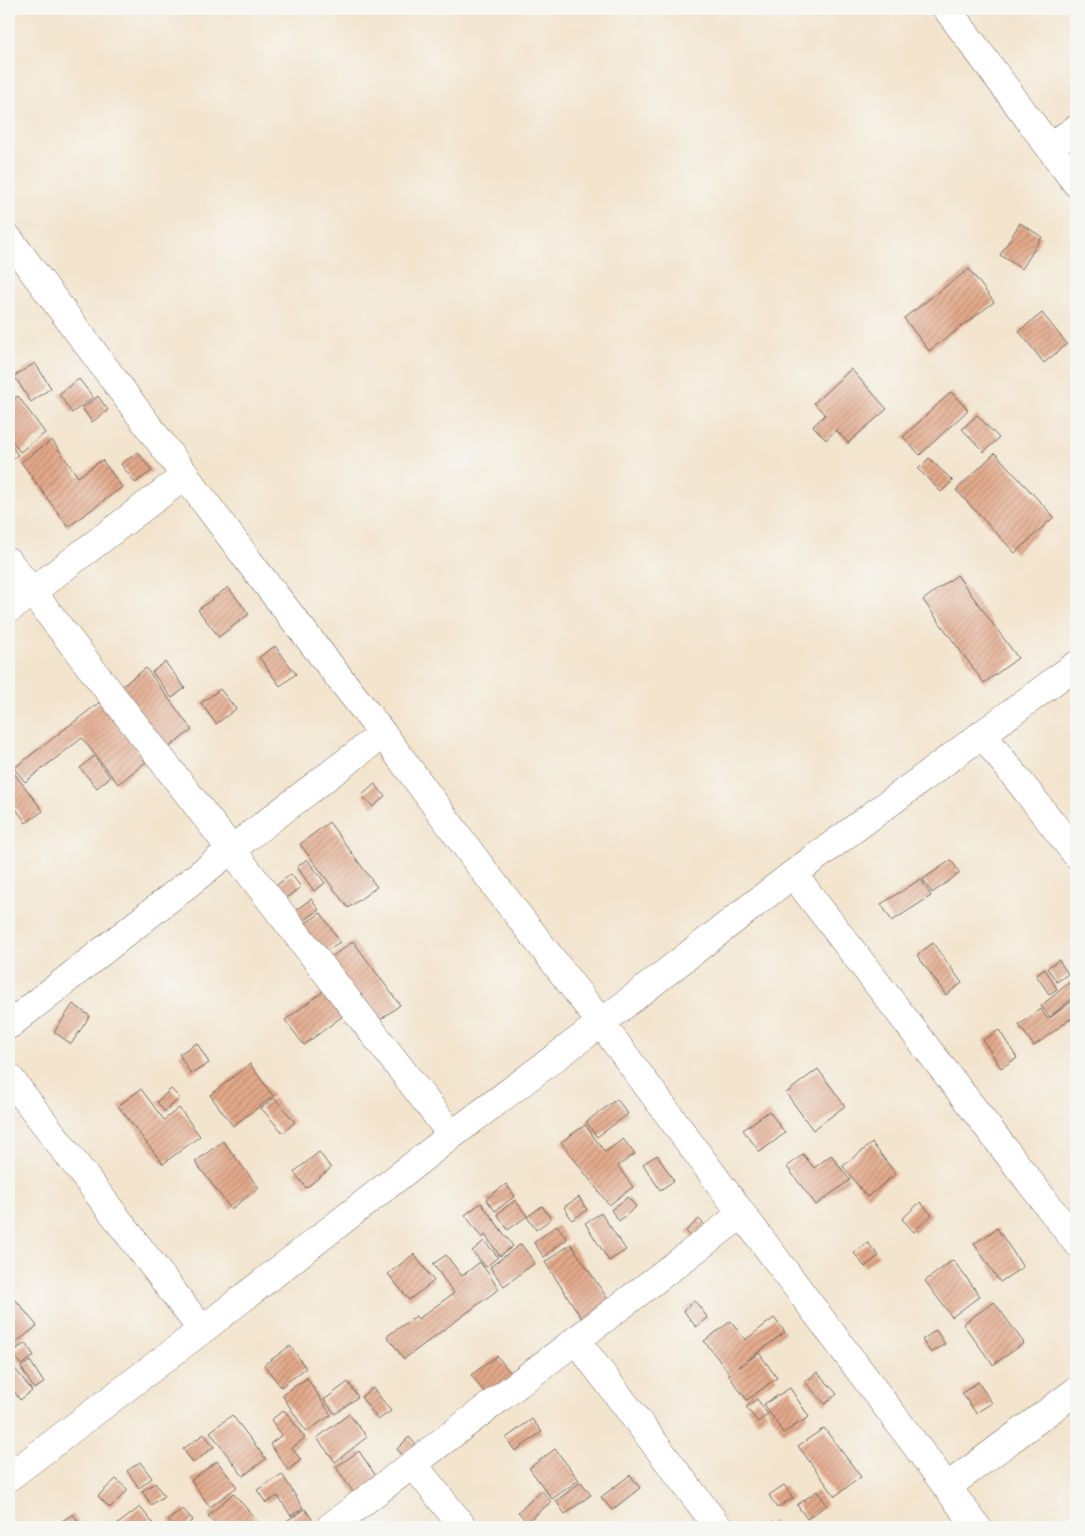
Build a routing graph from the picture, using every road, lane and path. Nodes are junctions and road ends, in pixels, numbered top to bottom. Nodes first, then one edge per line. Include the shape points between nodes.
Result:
1 (947, 9) edge
2 (1076, 128) edge
3 (1050, 147) junction
4 (1076, 183) edge
5 (9, 239) edge
6 (186, 476) junction
7 (9, 562) edge
8 (32, 591) junction
9 (9, 609) edge
10 (1076, 665) edge
11 (383, 734) junction
12 (982, 734) junction
13 (232, 849) junction
14 (1076, 854) edge
15 (793, 874) junction
16 (601, 1023) junction
17 (9, 1025) edge
18 (9, 1077) edge
19 (452, 1135) junction
20 (742, 1214) junction
21 (1076, 1242) edge
22 (202, 1330) junction
23 (576, 1340) junction
24 (1076, 1391) edge
25 (413, 1464) junction
26 (9, 1478) edge
27 (947, 1487) junction
28 (330, 1527) edge
29 (463, 1527) edge
30 (718, 1527) edge
31 (977, 1527) edge

1 - 3 street
2 - 3 street
3 - 4 street
5 - 6 street
6 - 8 street
6 - 11 street
7 - 8 street
8 - 9 street
8 - 13 street
10 - 12 street
11 - 13 street
11 - 16 street
12 - 14 street
12 - 15 street
13 - 17 street
13 - 19 street
15 - 16 street
15 - 21 street
16 - 19 street
16 - 20 street
18 - 22 street
19 - 22 street
20 - 23 street
20 - 27 street
22 - 26 street
23 - 25 street
23 - 30 street
24 - 27 street
25 - 28 street
25 - 29 street
27 - 31 street

